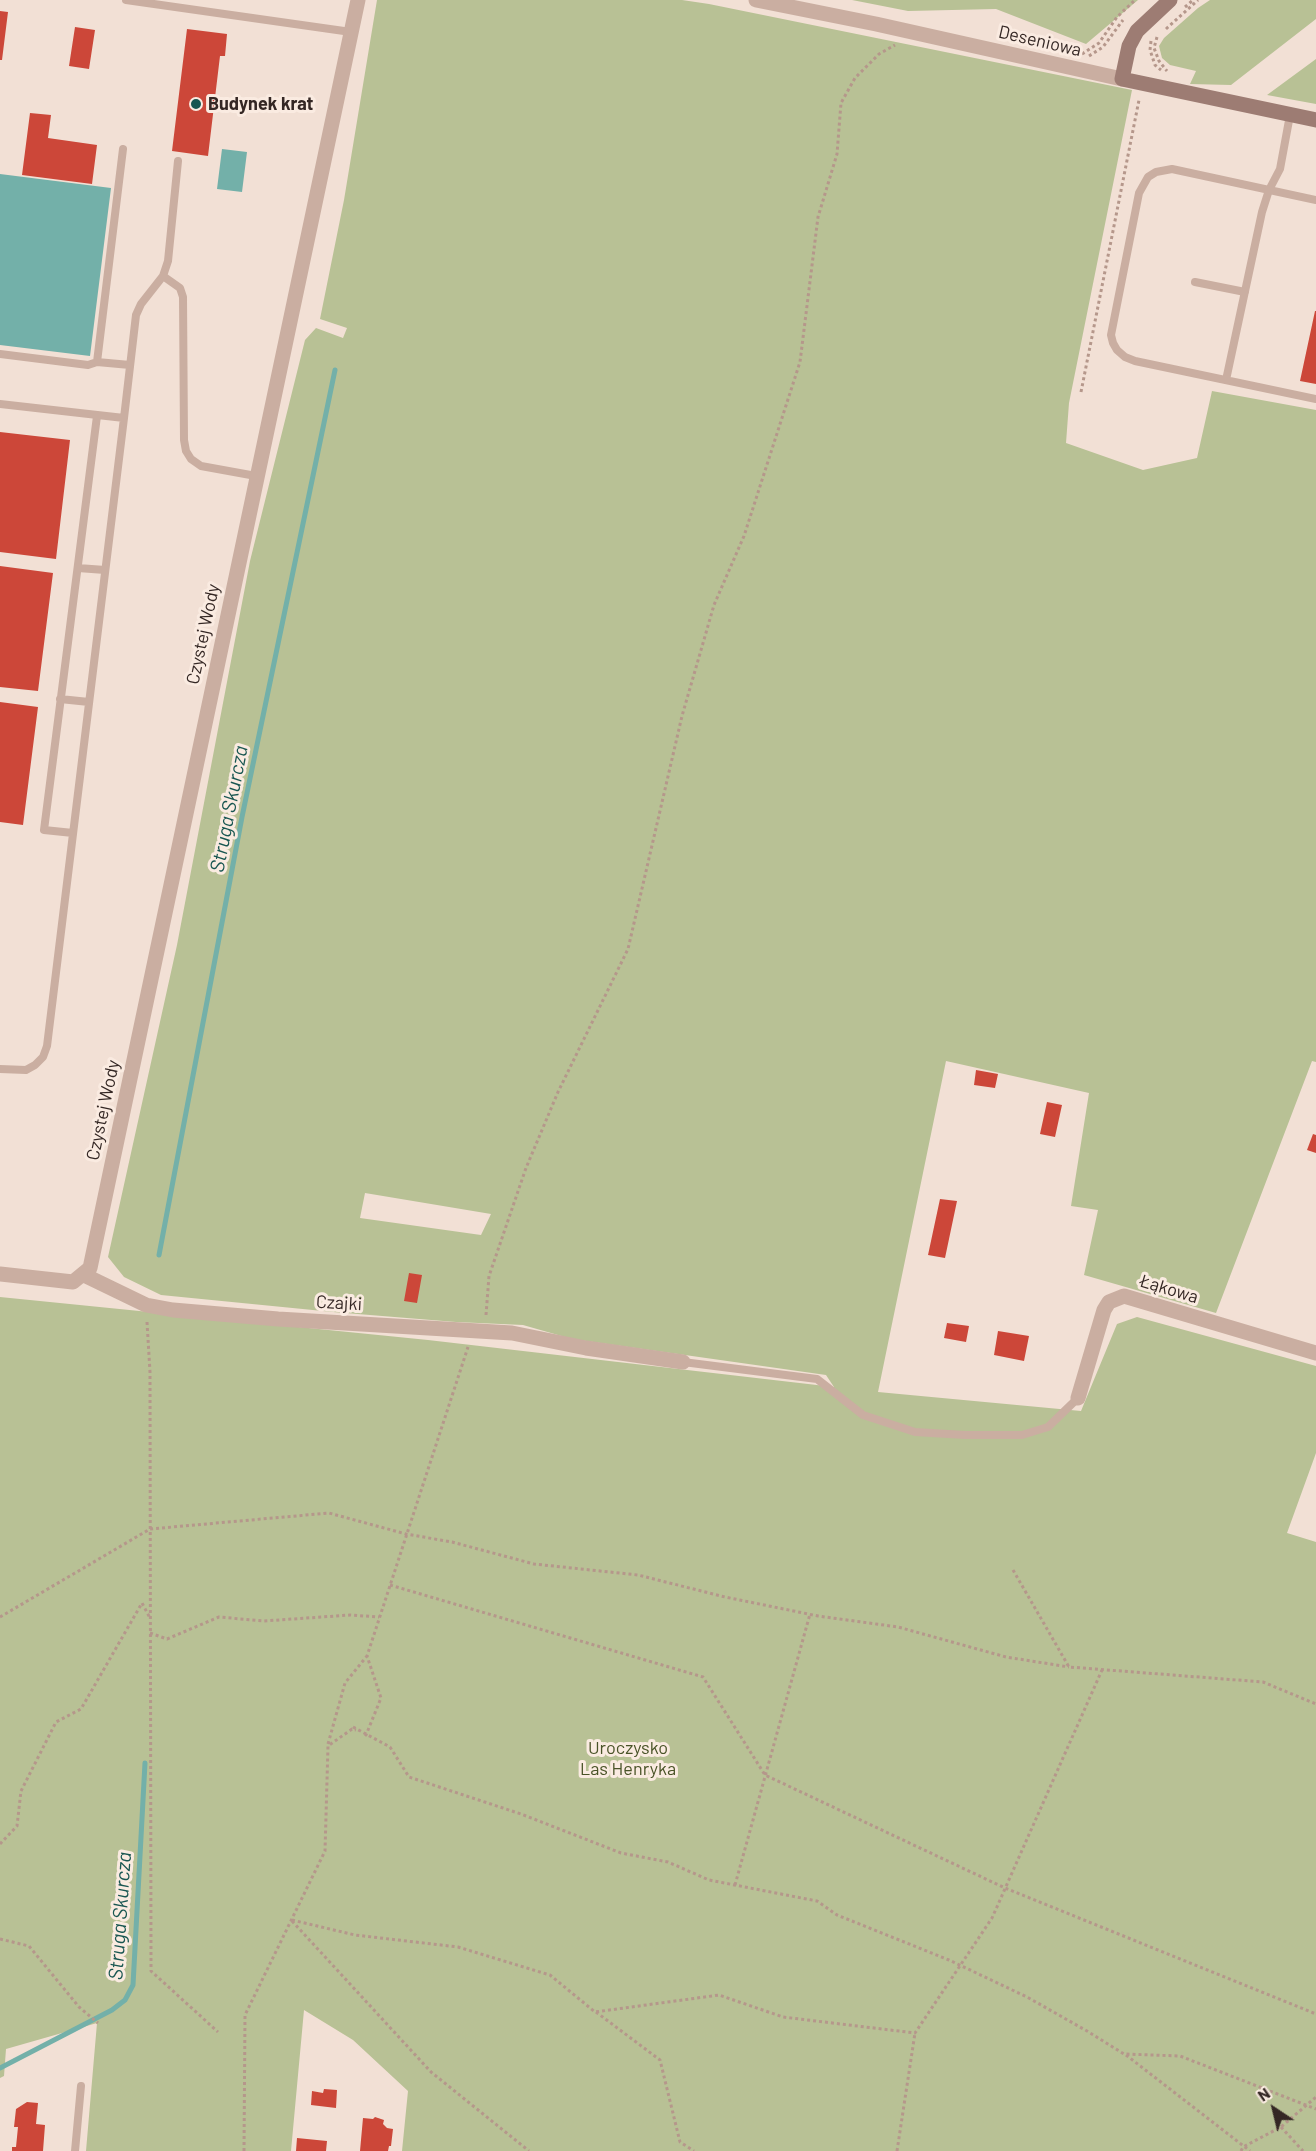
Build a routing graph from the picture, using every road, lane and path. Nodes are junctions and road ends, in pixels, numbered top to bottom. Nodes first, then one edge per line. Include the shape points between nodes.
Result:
1 (126, 0) edge
2 (358, 0) edge
3 (756, 0) edge
4 (1135, 0) edge
5 (1170, 0) edge
6 (1193, 0) edge
7 (1198, 0) edge
8 (351, 32) junction
9 (918, 33) junction
10 (1062, 66) junction
11 (1122, 80) junction
12 (1143, 84) junction
13 (1176, 91) junction
14 (1290, 115) junction
15 (1316, 120) edge
16 (123, 149) dead end
17 (178, 161) dead end
18 (1269, 190) junction
19 (1316, 200) edge
20 (163, 276) junction
21 (1195, 282) dead end
22 (1245, 292) junction
23 (0, 354) edge
24 (97, 362) junction
25 (130, 365) junction
26 (1226, 380) junction
27 (1081, 392) dead end
28 (1316, 399) edge
29 (0, 404) edge
30 (97, 416) junction
31 (123, 418) junction
32 (256, 476) junction
33 (78, 568) junction
34 (105, 570) junction
35 (60, 699) junction
36 (89, 702) junction
37 (73, 833) junction
38 (0, 1069) edge
39 (0, 1274) edge
40 (84, 1275) junction
41 (146, 1305) junction
42 (479, 1331) junction
43 (1316, 1353) edge
44 (683, 1362) joint
45 (1078, 1398) joint
46 (150, 1529) junction
47 (406, 1534) junction
48 (1014, 1570) dead end
49 (390, 1585) junction
50 (810, 1614) junction
51 (0, 1617) edge
52 (379, 1617) junction
53 (150, 1620) junction
54 (150, 1633) junction
55 (367, 1656) junction
56 (1069, 1667) junction
57 (1102, 1670) junction
58 (1316, 1704) edge
59 (353, 1727) dead end
60 (366, 1734) junction
61 (328, 1746) junction
62 (765, 1775) junction
63 (0, 1844) edge
64 (735, 1885) junction
65 (1005, 1888) junction
66 (291, 1920) junction
67 (0, 1939) edge
68 (960, 1966) junction
69 (595, 2012) junction
70 (1316, 2014) edge
71 (98, 2023) dead end
72 (218, 2032) dead end
73 (915, 2033) junction
74 (1124, 2054) junction
75 (81, 2086) dead end
76 (1316, 2097) edge
77 (1307, 2105) junction
78 (1316, 2109) edge
79 (1281, 2127) junction
80 (1242, 2149) edge
81 (75, 2151) edge
82 (244, 2151) edge
83 (529, 2151) edge
84 (694, 2151) edge
85 (897, 2151) edge
86 (1250, 2151) edge
87 (1303, 2151) edge

1 - 8 lane
2 - 8 street, Czystej Wody
3 - 9 street, Deseniowa
4 - 10 path via 1099,43
5 - 11 street via 1137,31 1129,46
6 - 13 path via 1152,36 1150,50 1155,65 1176,78
7 - 13 path via 1155,38 1159,61 1167,70 1184,75
8 - 32 street, Czystej Wody
9 - 10 street, Deseniowa
9 - 42 path via 879,54 855,78 841,103 837,154 818,217 800,362 744,536 714,605 682,716 628,949 558,1092 526,1168 489,1276
10 - 11 street, Deseniowa
11 - 12 street, Deseniowa
12 - 13 street, Deseniowa
12 - 27 path
13 - 14 street, Deseniowa
14 - 15 street, Deseniowa
14 - 18 lane via 1280,169
16 - 24 lane
17 - 20 lane via 168,261
18 - 19 lane
18 - 22 lane
18 - 26 lane via 1165,169 1148,177 1140,193 1112,326 1113,343 1125,357 1135,361
20 - 25 lane via 136,315
20 - 32 lane via 180,288 183,297 186,451 201,466
21 - 22 lane
22 - 26 lane
23 - 24 lane via 88,365
24 - 25 lane
25 - 31 lane
26 - 28 lane
29 - 30 lane
30 - 31 lane
30 - 33 lane
31 - 34 lane
32 - 40 street, Czystej Wody via 92,1260
33 - 34 lane
33 - 35 lane
34 - 36 lane
35 - 36 lane
35 - 37 lane via 44,830
36 - 37 lane
37 - 38 lane via 47,1046 43,1057 26,1070
39 - 40 street via 64,1282
40 - 41 street, Czajki
41 - 42 street, Czajki via 278,1319
41 - 46 path
42 - 44 street, Czajki
42 - 47 path
43 - 45 street, Łąkowa via 1124,1296 1109,1302 1104,1310
44 - 45 lane via 817,1379 863,1414 915,1432 1022,1435 1048,1427
46 - 47 path via 328,1513
46 - 51 path
46 - 53 path
47 - 49 path
47 - 50 path via 534,1564 638,1575
48 - 56 path
49 - 52 path
49 - 62 path via 703,1677
50 - 56 path via 898,1627 1006,1658
50 - 62 path
52 - 54 path via 350,1615 264,1621 219,1617 167,1639
52 - 55 path
53 - 54 path
53 - 63 path via 142,1603 81,1709 56,1722 21,1791 17,1826
54 - 72 path via 151,1971
55 - 60 path via 381,1698
55 - 61 path via 345,1683
56 - 57 path
57 - 58 path via 1263,1682
57 - 65 path
59 - 60 path
60 - 61 path via 352,1729
60 - 64 path via 390,1747 409,1778 521,1814 621,1853 668,1862 709,1880
61 - 66 path via 325,1851
62 - 64 path
62 - 65 path
64 - 68 path via 817,1901 837,1915
65 - 68 path via 992,1918
65 - 70 path
66 - 69 path via 355,1935 458,1947 550,1975
66 - 82 path via 245,2015
66 - 83 path via 431,2072
67 - 71 path via 29,1946 79,2007
68 - 73 path
68 - 74 path via 1027,1997
69 - 73 path via 718,1995 783,2018
69 - 84 path via 660,2060 680,2142
73 - 85 path
74 - 77 path via 1180,2056
74 - 80 path
75 - 81 lane
76 - 77 path
77 - 78 path
77 - 79 path
79 - 80 path
79 - 87 path
80 - 86 path

